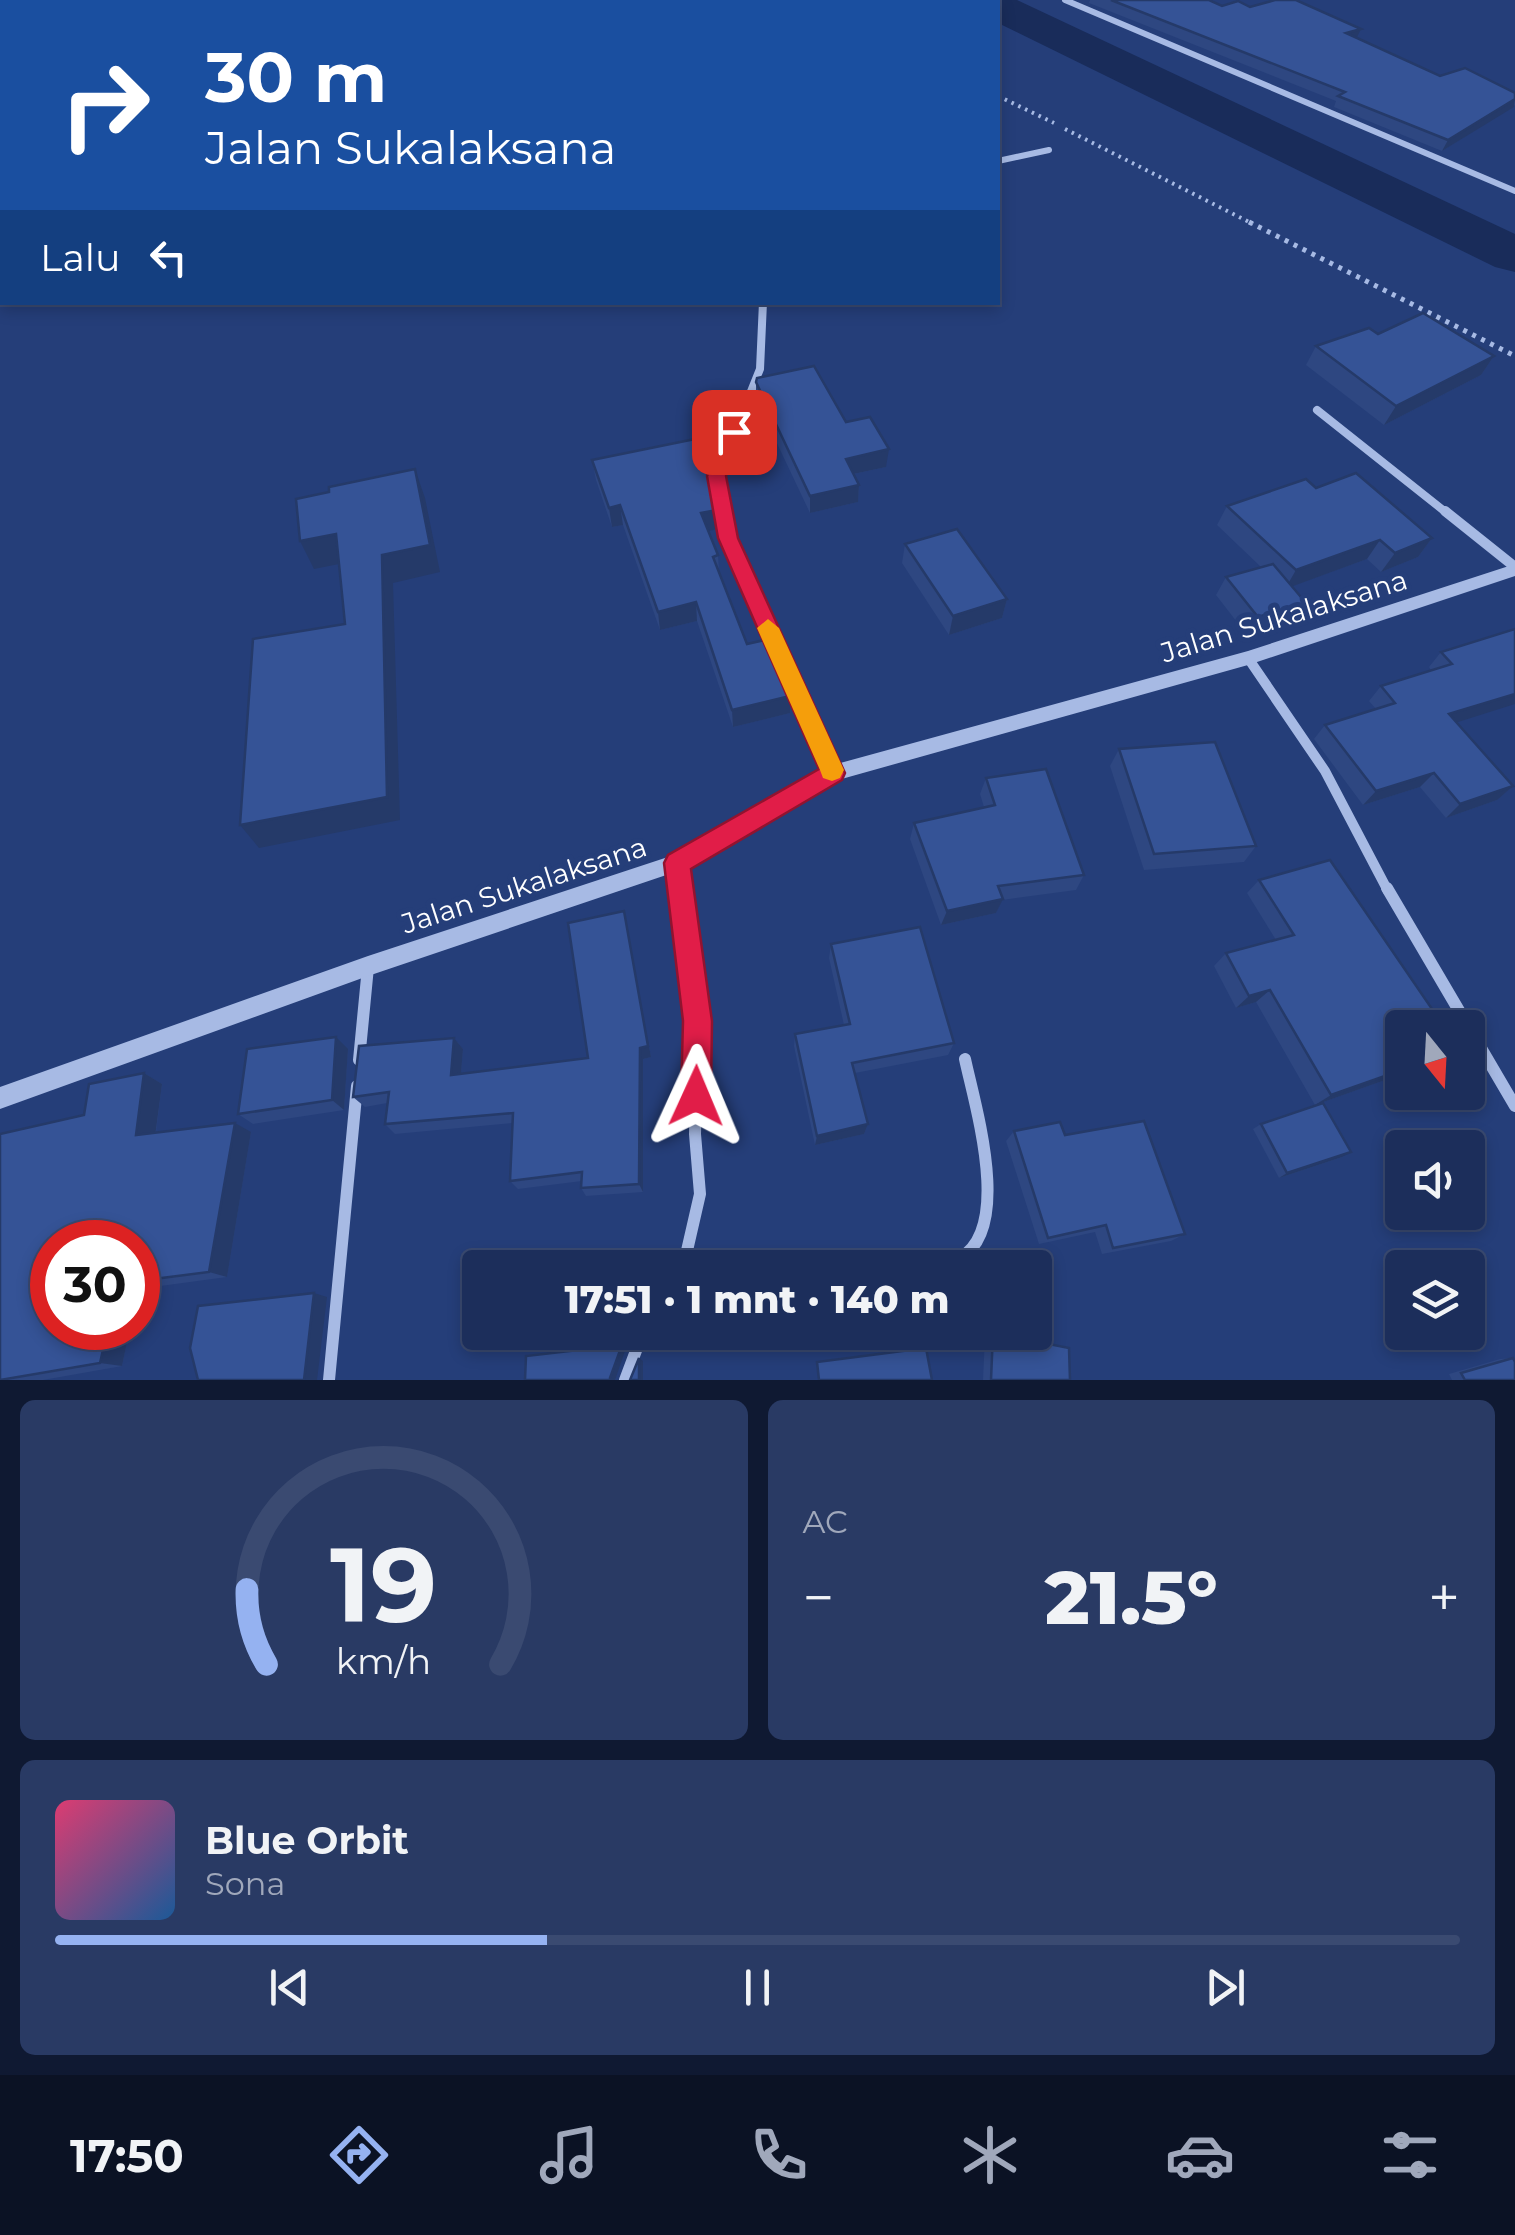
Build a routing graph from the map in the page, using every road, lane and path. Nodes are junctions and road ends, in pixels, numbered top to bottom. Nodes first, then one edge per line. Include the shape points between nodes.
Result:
1 (1065, 0) edge
2 (1000, 97) edge
3 (1050, 150) dead end
4 (1000, 161) edge
5 (1515, 191) edge
6 (762, 305) edge
7 (1515, 356) edge
8 (1317, 410) dead end
9 (1515, 568) edge
10 (1248, 658) junction
11 (833, 773) junction
12 (677, 863) junction
13 (368, 966) junction
14 (965, 1059) dead end
15 (0, 1098) edge
16 (1515, 1106) edge
17 (688, 1250) edge
18 (974, 1250) edge
19 (636, 1350) edge
20 (329, 1380) edge
21 (624, 1380) edge

1 - 5 street
2 - 7 path
3 - 4 street
6 - 11 street via 760,368 717,476 728,538
8 - 9 street
9 - 10 street, Jalan Sukalaksana
10 - 11 street, Jalan Sukalaksana
10 - 16 street via 1324,771
11 - 12 street, Jalan Sukalaksana
12 - 13 street, Jalan Sukalaksana
12 - 17 street via 698,1021 700,1194
13 - 15 street, Jalan Sukalaksana
13 - 20 street
14 - 18 street via 990,1202
19 - 21 street

